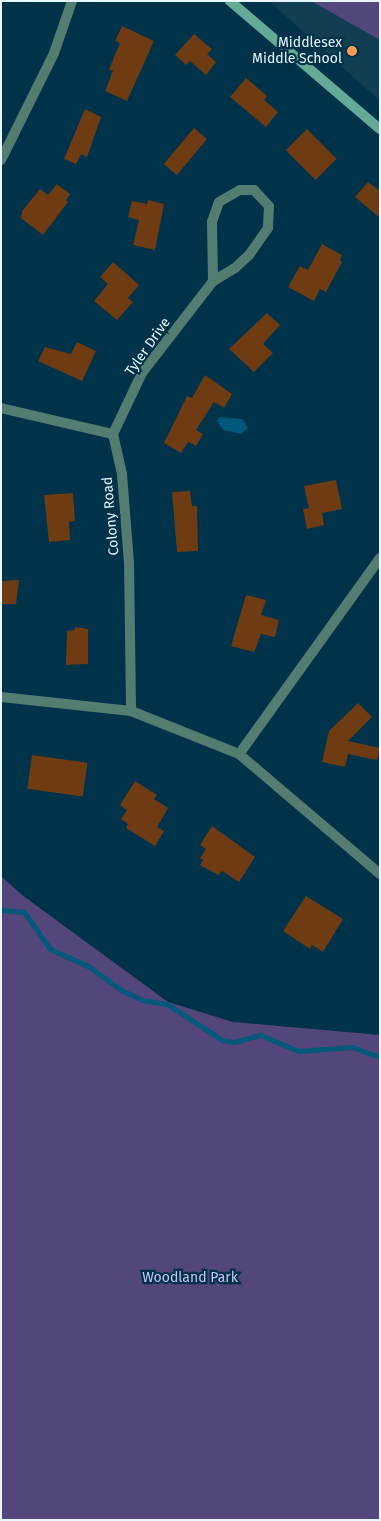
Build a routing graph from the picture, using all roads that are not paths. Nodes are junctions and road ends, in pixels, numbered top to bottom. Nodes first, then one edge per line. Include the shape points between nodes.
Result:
1 (72, 1) edge
2 (230, 1) edge
3 (380, 129) edge
4 (1, 160) edge
5 (213, 281) junction
6 (1, 408) edge
7 (113, 434) junction
8 (380, 558) edge
9 (1, 697) edge
10 (131, 711) junction
11 (239, 754) junction
12 (380, 874) edge

1 - 4 street via 54,53
2 - 3 main road
5 - 5 street, Tyler Drive via 214,212 228,195 254,190 269,206 268,228 250,255
5 - 7 street, Tyler Drive via 142,373
6 - 7 street
7 - 10 street, Colony Road via 122,474 129,563
8 - 11 street
9 - 10 street
10 - 11 street
11 - 12 street

